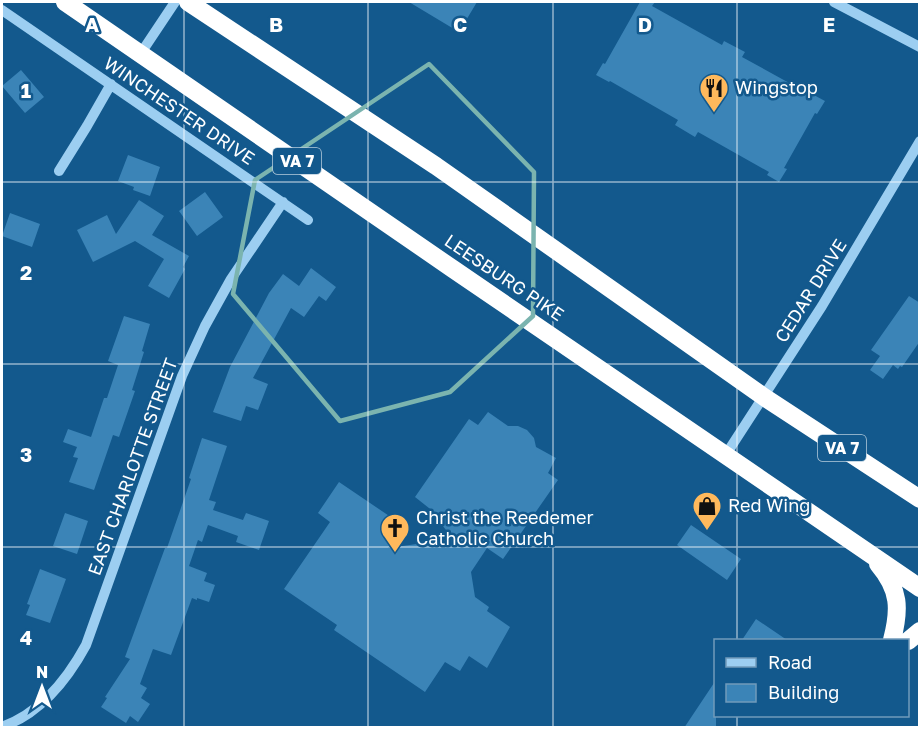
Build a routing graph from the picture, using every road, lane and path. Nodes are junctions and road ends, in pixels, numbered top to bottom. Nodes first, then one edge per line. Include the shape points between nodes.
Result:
1 (65, 2) edge
2 (175, 2) edge
3 (188, 2) edge
4 (834, 2) edge
5 (2, 10) edge
6 (920, 47) edge
7 (141, 53) junction
8 (111, 84) junction
9 (920, 141) edge
10 (58, 171) dead end
11 (283, 202) junction
12 (308, 220) dead end
13 (764, 397) junction
14 (725, 456) junction
15 (920, 499) edge
16 (872, 556) junction
17 (920, 588) edge
18 (892, 639) edge
19 (2, 727) edge

1 - 7 highway, LEESBURG PIKE / VA 7
2 - 7 street
3 - 13 highway, VA 7 via 436,166
4 - 6 street
5 - 8 street, WINCHESTER DRIVE
7 - 14 highway, LEESBURG PIKE / VA 7
8 - 10 street
8 - 11 street, WINCHESTER DRIVE
9 - 13 street, CEDAR DRIVE
11 - 12 street, WINCHESTER DRIVE
11 - 19 street, EAST CHARLOTTE STREET via 231,279 182,376 78,660 42,703
13 - 14 street, CEDAR DRIVE
13 - 15 highway, VA 7
14 - 16 highway, LEESBURG PIKE / VA 7
16 - 17 highway, LEESBURG PIKE / VA 7
16 - 18 highway via 895,591 898,613

